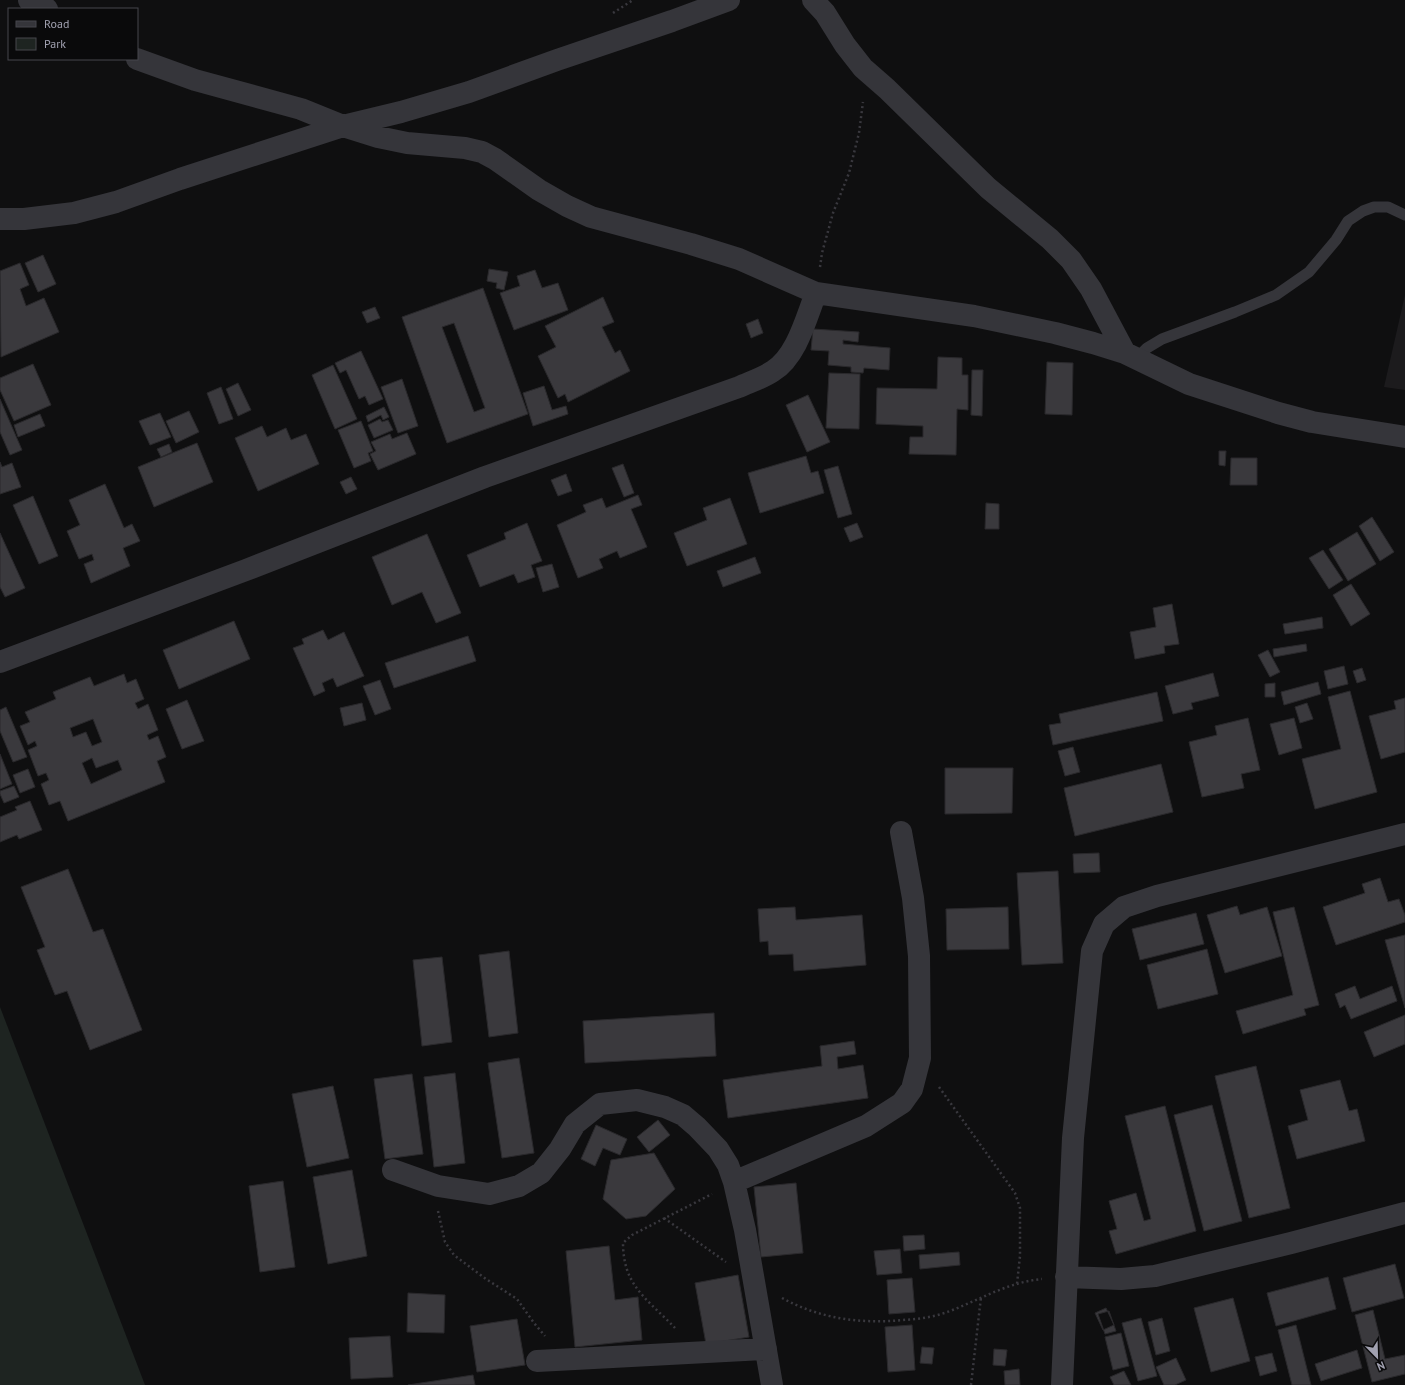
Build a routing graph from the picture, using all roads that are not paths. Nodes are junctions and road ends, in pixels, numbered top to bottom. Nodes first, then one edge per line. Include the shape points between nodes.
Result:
1 (29, 0) edge
2 (729, 0) edge
3 (813, 0) edge
4 (45, 8) edge
5 (138, 59) edge
6 (343, 126) junction
7 (1405, 215) edge
8 (0, 219) edge
9 (816, 292) junction
10 (1131, 356) junction
11 (1405, 438) edge
12 (0, 662) edge
13 (900, 832) dead end
14 (1405, 834) edge
15 (393, 1170) dead end
16 (734, 1182) junction
17 (1405, 1213) edge
18 (1066, 1277) junction
19 (766, 1349) junction
20 (537, 1361) dead end
21 (772, 1385) edge
22 (1062, 1385) edge

1 - 4 street
2 - 6 street via 469,92
3 - 10 street via 863,68 988,188 1050,239 1071,260
5 - 6 street via 194,80 301,109
6 - 8 street via 116,202 74,213 24,220
6 - 9 street via 378,138 482,152 539,190 591,217 739,259
7 - 10 lane via 1388,208 1374,207 1363,211 1348,221 1336,240 1308,272 1276,295 1162,339
9 - 10 street via 974,316 1055,333
9 - 12 street via 788,358 773,371 739,387 485,477
10 - 11 street via 1189,384 1278,413 1320,424
13 - 16 street via 913,898 920,956 920,1058 912,1089 902,1103 866,1126
14 - 18 street via 1157,896 1124,907 1104,924 1092,951 1073,1138
15 - 16 street via 460,1191 488,1194 519,1186 541,1173 575,1124 600,1104 637,1100 665,1107 683,1115 718,1149 728,1165
16 - 19 street
17 - 18 street via 1155,1276 1121,1279
18 - 22 street
19 - 20 street
19 - 21 street

